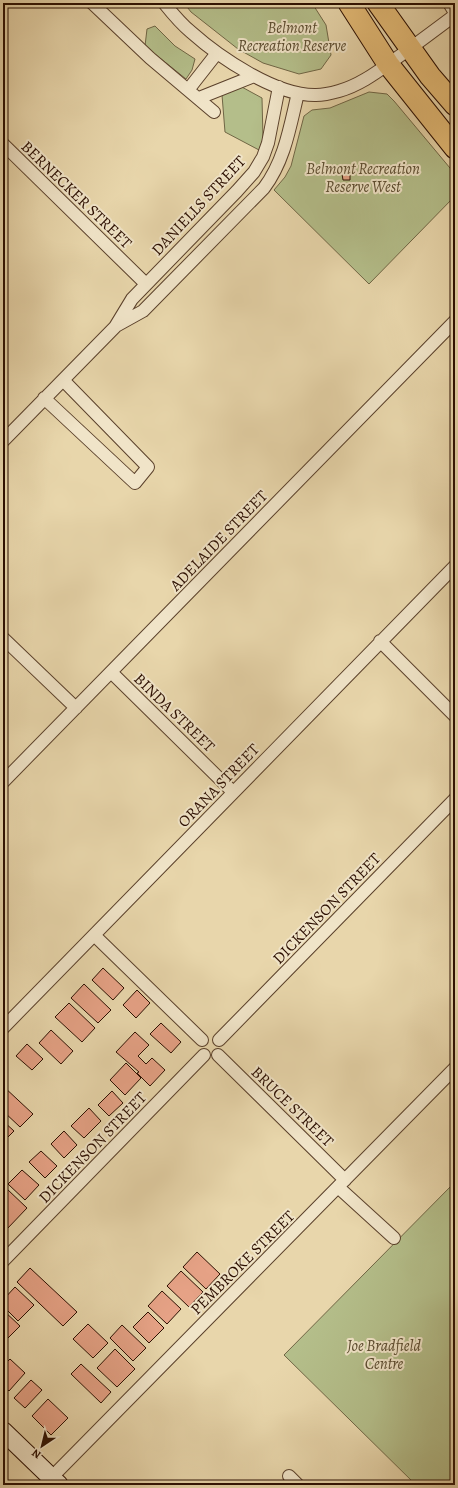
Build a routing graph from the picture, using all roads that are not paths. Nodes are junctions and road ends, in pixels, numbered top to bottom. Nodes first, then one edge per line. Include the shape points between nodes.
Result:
1 (92, 3) edge
2 (164, 3) edge
3 (349, 3) edge
4 (378, 3) edge
5 (449, 3) edge
6 (455, 14) edge
7 (411, 48) junction
8 (217, 53) junction
9 (388, 64) junction
10 (254, 76) junction
11 (279, 87) junction
12 (188, 90) junction
13 (298, 93) junction
14 (199, 98) junction
15 (455, 105) edge
16 (214, 112) dead end
17 (3, 144) edge
18 (455, 148) edge
19 (146, 284) junction
20 (455, 321) edge
21 (115, 327) junction
22 (63, 380) junction
23 (44, 398) junction
24 (3, 441) edge
25 (455, 566) edge
26 (3, 638) edge
27 (380, 641) junction
28 (111, 672) junction
29 (76, 708) junction
30 (455, 716) edge
31 (3, 782) edge
32 (233, 792) junction
33 (455, 799) edge
34 (94, 935) junction
35 (3, 1028) edge
36 (202, 1040) junction
37 (219, 1040) junction
38 (204, 1055) junction
39 (218, 1055) junction
40 (455, 1068) edge
41 (342, 1183) junction
42 (394, 1238) dead end
43 (3, 1261) edge
44 (3, 1431) edge
45 (289, 1476) dead end
46 (56, 1481) edge
47 (298, 1485) edge

1 - 12 street
2 - 8 street via 190,32
3 - 9 highway
4 - 7 highway
5 - 6 street
6 - 7 street
7 - 9 street
7 - 15 highway via 430,76
8 - 10 street
8 - 12 street
9 - 13 street via 375,74 339,91 316,95
9 - 18 highway
10 - 11 street
10 - 14 street
11 - 13 street
11 - 19 street, DANIELLS STREET via 268,143 254,172
12 - 14 street
13 - 21 street, DANIELLS STREET via 285,146 277,167 264,188 143,311
14 - 16 street
17 - 19 street, BERNECKER STREET
19 - 21 street, DANIELLS STREET via 132,299
20 - 28 street, ADELAIDE STREET
21 - 22 street, DANIELLS STREET
22 - 23 street, DANIELLS STREET
22 - 23 street via 148,467 135,483
23 - 24 street, DANIELLS STREET
25 - 27 street, ORANA STREET
26 - 29 street
27 - 30 street
27 - 32 street, ORANA STREET
28 - 29 street, ADELAIDE STREET
28 - 32 street, BINDA STREET
29 - 31 street, ADELAIDE STREET
32 - 34 street, ORANA STREET
33 - 37 street, DICKENSON STREET
34 - 35 street, ORANA STREET
34 - 36 street
36 - 37 street via 208,1036
36 - 38 street via 200,1047
37 - 39 street via 221,1049
38 - 39 street via 212,1058
38 - 43 street, DICKENSON STREET
39 - 41 street, BRUCE STREET
40 - 41 street, PEMBROKE STREET
41 - 42 street, BRUCE STREET
41 - 46 street, PEMBROKE STREET
44 - 46 main road
45 - 47 street

